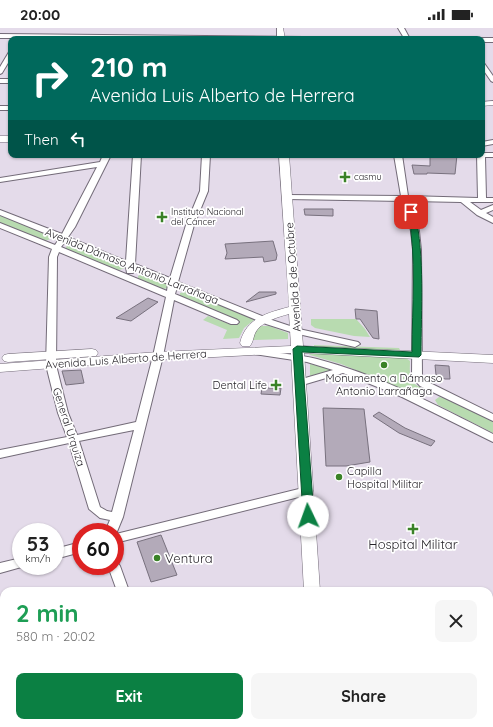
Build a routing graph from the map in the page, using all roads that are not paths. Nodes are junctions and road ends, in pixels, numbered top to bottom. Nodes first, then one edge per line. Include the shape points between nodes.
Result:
1 (8, 59) edge
2 (485, 65) edge
3 (0, 72) edge
4 (493, 80) edge
5 (105, 158) edge
6 (137, 158) edge
7 (206, 158) edge
8 (284, 158) edge
9 (398, 158) edge
10 (482, 158) edge
11 (102, 164) junction
12 (0, 180) edge
13 (287, 197) junction
14 (406, 198) junction
15 (463, 199) junction
16 (482, 199) junction
17 (493, 200) edge
18 (493, 207) edge
19 (0, 212) edge
20 (480, 213) junction
21 (493, 221) edge
22 (0, 225) edge
23 (64, 238) junction
24 (56, 249) junction
25 (130, 266) junction
26 (129, 279) junction
27 (173, 283) junction
28 (171, 295) junction
29 (191, 304) junction
30 (169, 308) junction
31 (294, 309) junction
32 (263, 320) junction
33 (234, 322) dead end
34 (297, 345) junction
35 (248, 347) junction
36 (416, 351) junction
37 (493, 351) edge
38 (159, 352) junction
39 (0, 359) edge
40 (493, 359) edge
41 (52, 360) junction
42 (0, 368) edge
43 (344, 370) junction
44 (299, 383) junction
45 (440, 392) junction
46 (425, 403) junction
47 (493, 418) edge
48 (140, 425) junction
49 (73, 438) junction
50 (493, 438) edge
51 (0, 454) edge
52 (307, 491) junction
53 (117, 516) junction
54 (114, 523) edge
55 (124, 537) edge
56 (12, 565) edge
57 (0, 568) edge
58 (117, 575) edge
59 (121, 587) edge
60 (312, 587) edge

1 - 3 street
2 - 4 street
5 - 11 street
6 - 25 street
7 - 27 street via 203,196 190,225
8 - 13 main road, Avenida 8 de Octubre
9 - 14 street
10 - 16 street
11 - 12 street
11 - 23 street
13 - 14 street
13 - 31 main road, Avenida 8 de Octubre
14 - 15 street
14 - 36 street via 417,250
15 - 16 street
15 - 20 street
16 - 17 street
18 - 20 street
19 - 23 street, Avenida Dámaso Antonio Larrañaga
20 - 21 street
22 - 24 street, Avenida Dámaso Antonio Larrañaga
23 - 24 street
23 - 25 street, Avenida Dámaso Antonio Larrañaga
24 - 26 street, Avenida Dámaso Antonio Larrañaga
24 - 41 street, General Urquiza via 52,261
25 - 26 street
25 - 27 street, Avenida Dámaso Antonio Larrañaga
26 - 28 street, Avenida Dámaso Antonio Larrañaga
27 - 28 street
27 - 32 street, Avenida Dámaso Antonio Larrañaga
28 - 29 street, Avenida Dámaso Antonio Larrañaga
28 - 30 street
29 - 30 street
29 - 33 street, Avenida Dámaso Antonio Larrañaga
30 - 38 street
31 - 32 main road
31 - 34 main road, Avenida 8 de Octubre
32 - 34 street, Avenida Dámaso Antonio Larrañaga
32 - 35 main road via 250,329
34 - 35 main road, Avenida Luis Alberto de Herrera
34 - 36 main road, Avenida Luis Alberto de Herrera
34 - 36 main road, Avenida Luis Alberto de Herrera via 355,344
34 - 43 street, Avenida Dámaso Antonio Larrañaga
34 - 44 main road, Avenida 8 de Octubre
35 - 38 main road, Avenida Luis Alberto de Herrera
36 - 37 main road, Avenida Luis Alberto de Herrera
36 - 40 main road, Avenida Luis Alberto de Herrera
36 - 45 street via 419,380
38 - 41 main road, Avenida Luis Alberto de Herrera
38 - 48 street
39 - 41 main road, Avenida Luis Alberto de Herrera
41 - 42 main road, Avenida Luis Alberto de Herrera
41 - 49 street, General Urquiza via 63,413
43 - 44 street
43 - 46 street, Avenida Dámaso Antonio Larrañaga
44 - 52 main road, Avenida 8 de Octubre
45 - 46 street
45 - 47 street
46 - 50 street, Avenida Dámaso Antonio Larrañaga
48 - 49 street
48 - 53 street
49 - 51 street
49 - 53 street, General Urquiza via 95,509 104,515
52 - 55 street
52 - 60 main road, Avenida 8 de Octubre
53 - 54 street
56 - 57 street
58 - 59 street

